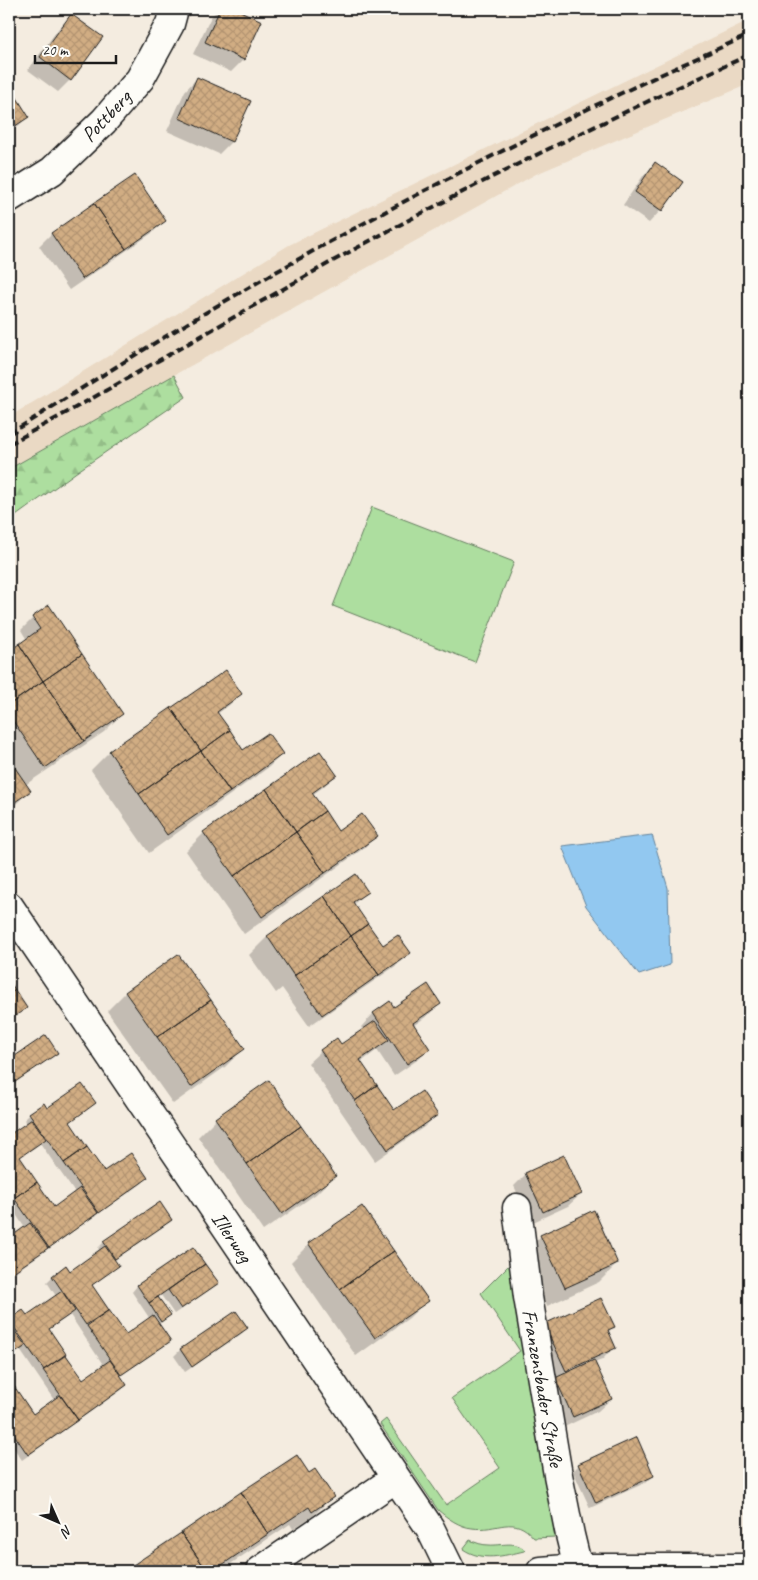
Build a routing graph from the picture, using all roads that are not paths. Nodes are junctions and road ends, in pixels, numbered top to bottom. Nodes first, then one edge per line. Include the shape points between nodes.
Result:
1 (174, 9) edge
2 (9, 198) edge
3 (9, 906) edge
4 (517, 1208) dead end
5 (396, 1478) junction
6 (578, 1568) junction
7 (749, 1568) edge
8 (260, 1571) edge
9 (450, 1571) edge
10 (541, 1571) edge

1 - 2 street, Pottberg via 170,24 140,79 110,114 52,171
3 - 5 street, Illerweg
4 - 6 street, Franzensbader Straße via 528,1297 558,1475
5 - 8 street
5 - 9 street, Illerweg via 430,1528
6 - 7 street
6 - 10 street

